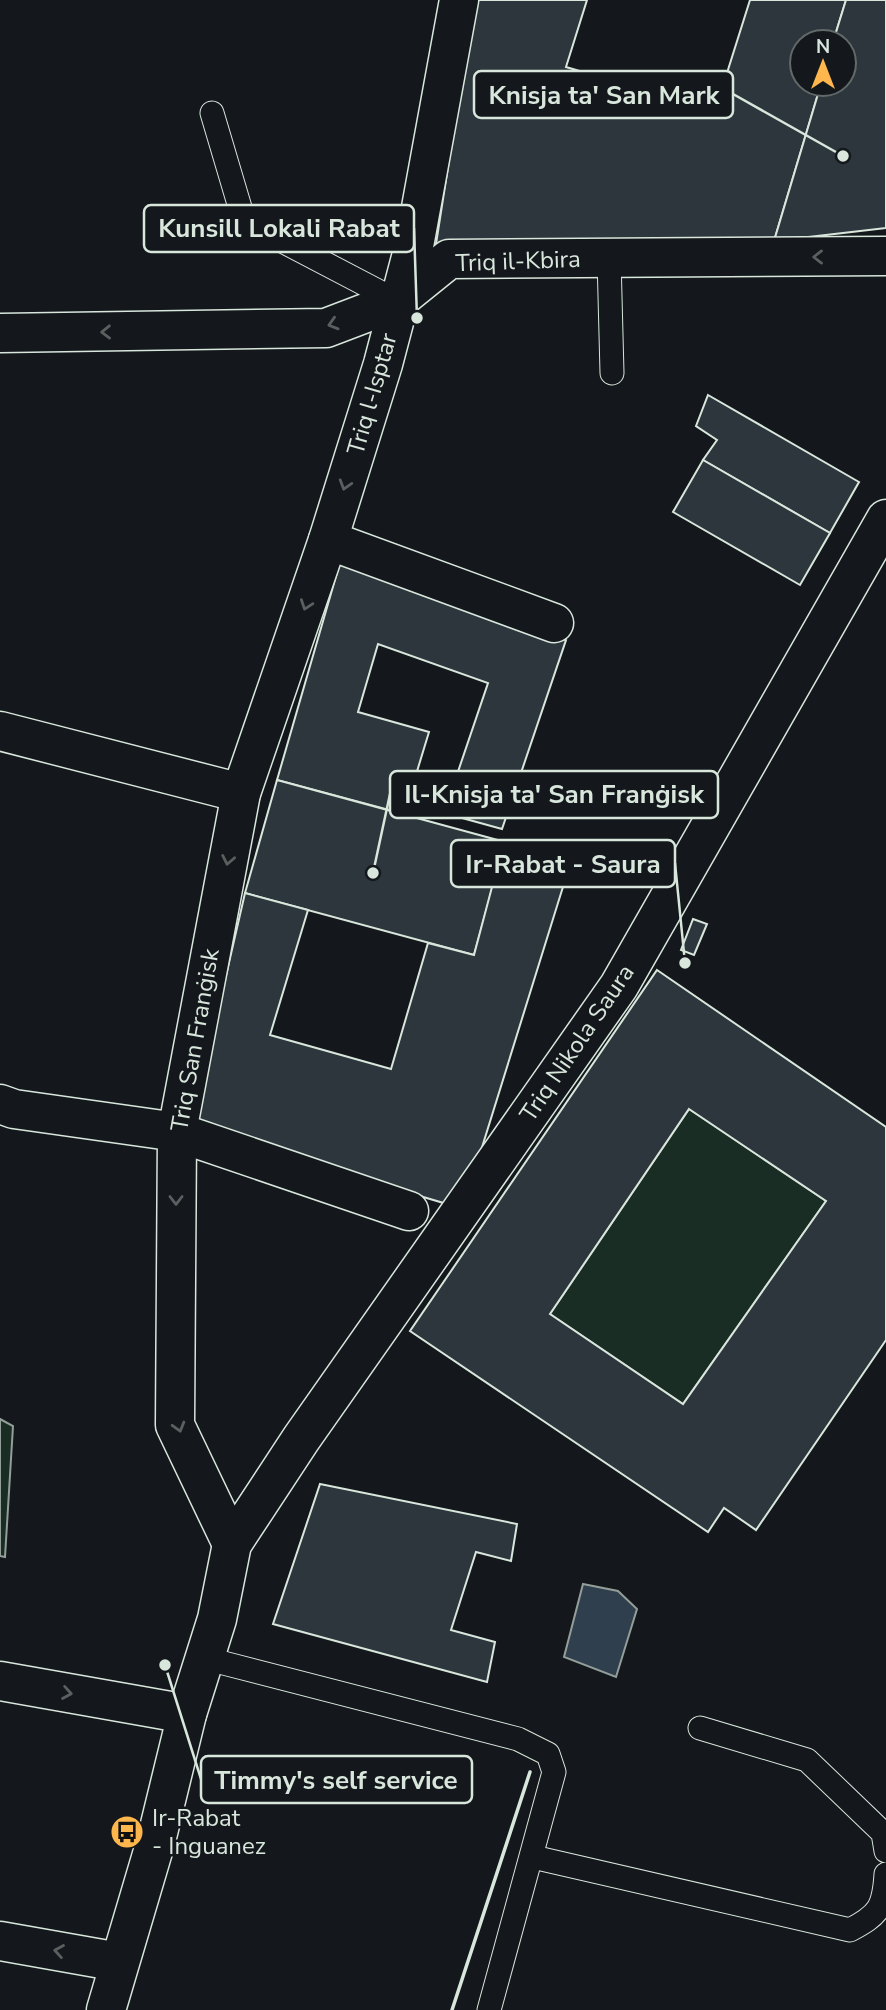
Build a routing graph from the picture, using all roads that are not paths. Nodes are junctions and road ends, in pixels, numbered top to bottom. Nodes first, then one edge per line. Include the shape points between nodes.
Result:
1 (459, 0) edge
2 (212, 113) dead end
3 (886, 256) edge
4 (609, 258) junction
5 (397, 301) junction
6 (0, 334) edge
7 (612, 373) dead end
8 (886, 519) edge
9 (328, 540) junction
10 (554, 623) dead end
11 (0, 731) edge
12 (241, 793) junction
13 (0, 1104) edge
14 (177, 1132) junction
15 (409, 1211) dead end
16 (232, 1544) junction
17 (204, 1658) junction
18 (0, 1681) edge
19 (187, 1714) junction
20 (699, 1728) dead end
21 (886, 1852) edge
22 (533, 1857) junction
23 (886, 1874) edge
24 (0, 1941) edge
25 (119, 1962) junction
26 (106, 2010) edge
27 (489, 2010) edge

1 - 5 street, Triq l-Isptar via 414,246
2 - 5 lane via 244,221
3 -> 4 street, Triq il-Kbira
4 - 5 street, Triq il-Kbira via 449,259
4 - 7 lane
5 -> 6 street, Triq il-Kbira via 326,328
5 -> 9 street, Triq l-Isptar via 383,364
8 - 16 street, Triq Nikola Saura via 619,986
9 - 10 street
9 -> 12 street, Triq San Franġisk
11 - 12 street
12 -> 14 street, Triq San Franġisk
13 - 14 street
14 - 15 street
14 -> 16 street, Triq San Franġisk via 175,1425
16 - 17 street
17 - 19 street
17 - 22 lane via 540,1747 548,1754 554,1772
18 -> 19 street
19 - 25 street via 156,1841
20 - 21 lane via 807,1759 883,1833
22 - 23 lane via 850,1930 874,1918 884,1898
22 - 27 lane
25 -> 24 street
25 - 26 street

